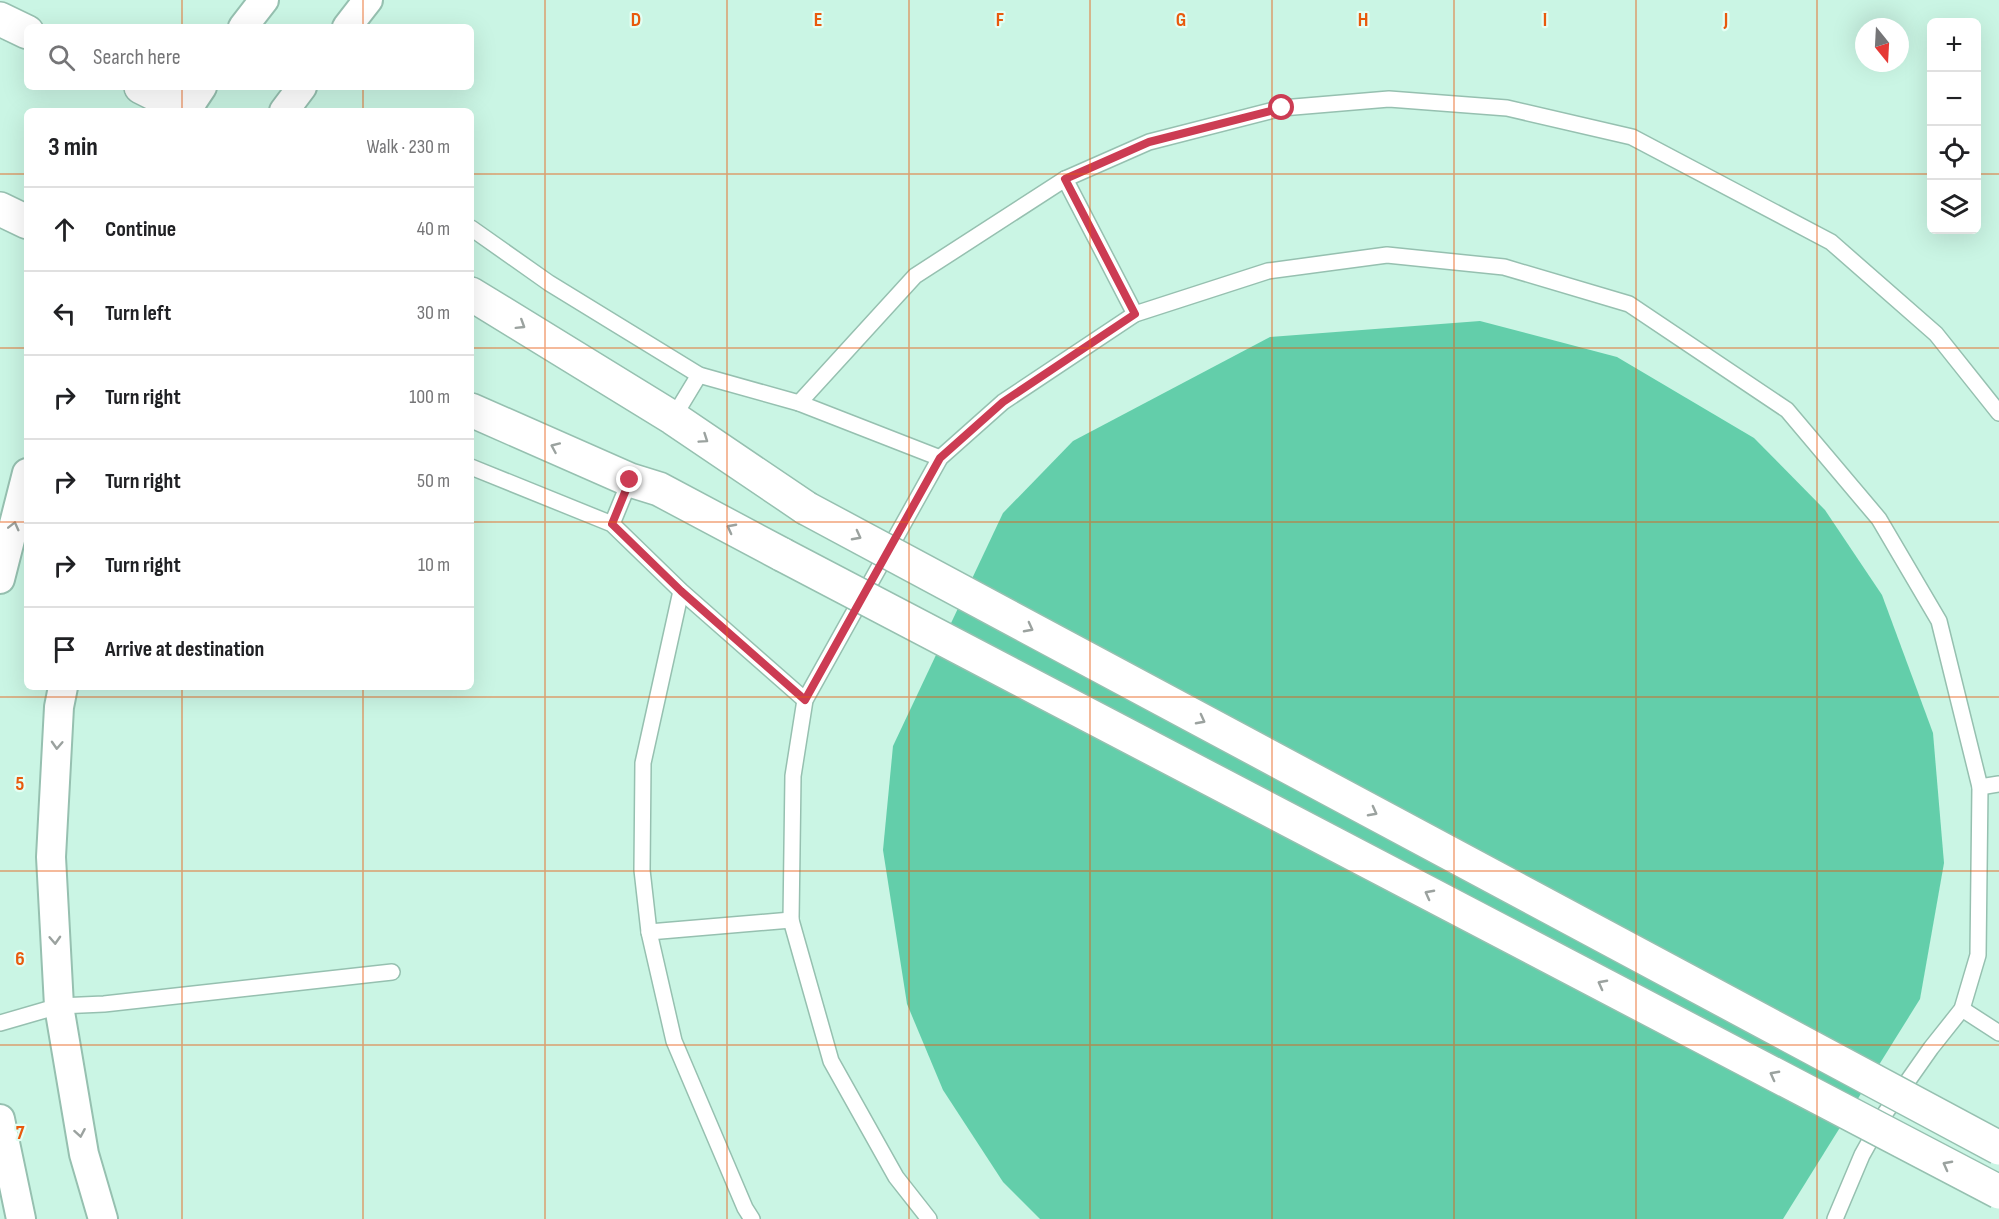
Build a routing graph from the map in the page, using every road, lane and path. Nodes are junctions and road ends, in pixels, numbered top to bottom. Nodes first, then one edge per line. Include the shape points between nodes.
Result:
1 (264, 0) edge
2 (368, 0) edge
3 (0, 19) edge
4 (245, 24) edge
5 (349, 24) edge
6 (24, 31) edge
7 (149, 90) edge
8 (300, 90) edge
9 (191, 105) edge
10 (286, 108) edge
11 (1065, 179) junction
12 (0, 209) edge
13 (24, 221) edge
14 (474, 230) edge
15 (474, 296) edge
16 (1135, 314) junction
17 (699, 375) junction
18 (800, 403) junction
19 (474, 411) edge
20 (1999, 413) edge
21 (673, 418) junction
22 (940, 458) junction
23 (474, 467) edge
24 (630, 480) junction
25 (24, 485) edge
26 (612, 524) junction
27 (0, 579) edge
28 (681, 591) junction
29 (62, 690) edge
30 (805, 700) junction
31 (1999, 784) edge
32 (1980, 787) junction
33 (791, 920) junction
34 (649, 932) junction
35 (392, 972) dead end
36 (59, 1006) junction
37 (1962, 1009) junction
38 (0, 1023) edge
39 (1999, 1034) edge
40 (0, 1119) edge
41 (1999, 1148) edge
42 (1999, 1192) edge
43 (21, 1219) edge
44 (103, 1219) edge
45 (753, 1219) edge
46 (929, 1219) edge
47 (1835, 1219) edge

1 - 4 street
2 - 5 street
3 - 6 street
7 - 9 street
8 - 10 street
11 - 16 lane
11 - 18 lane via 915,276
11 - 20 lane via 1149,142 1282,108 1389,99 1507,108 1632,137 1831,242 1936,334
12 - 13 street
14 - 17 lane via 549,283
15 -> 21 street
16 - 22 lane via 1003,402
16 - 32 lane via 1268,271 1387,255 1504,267 1629,304 1787,410 1879,519 1939,621
17 - 18 lane
17 - 21 lane
18 - 22 lane
24 -> 19 street
21 -> 41 street, bridge via 806,508
22 - 30 lane
23 - 26 lane
24 - 26 lane
42 -> 24 street, bridge via 658,489
27 -> 25 street
26 - 28 lane
28 - 30 lane
28 - 34 lane via 643,763 642,870
29 -> 36 street via 51,857
30 - 33 lane via 793,776
31 - 32 lane
32 - 37 lane via 1978,955
33 - 34 lane
33 - 46 lane via 831,1062 896,1177
34 - 45 lane via 674,1041
35 - 36 lane
36 - 38 lane
36 -> 44 street via 84,1154
37 - 39 lane
37 - 47 lane via 1886,1112 1862,1155
40 - 43 street

